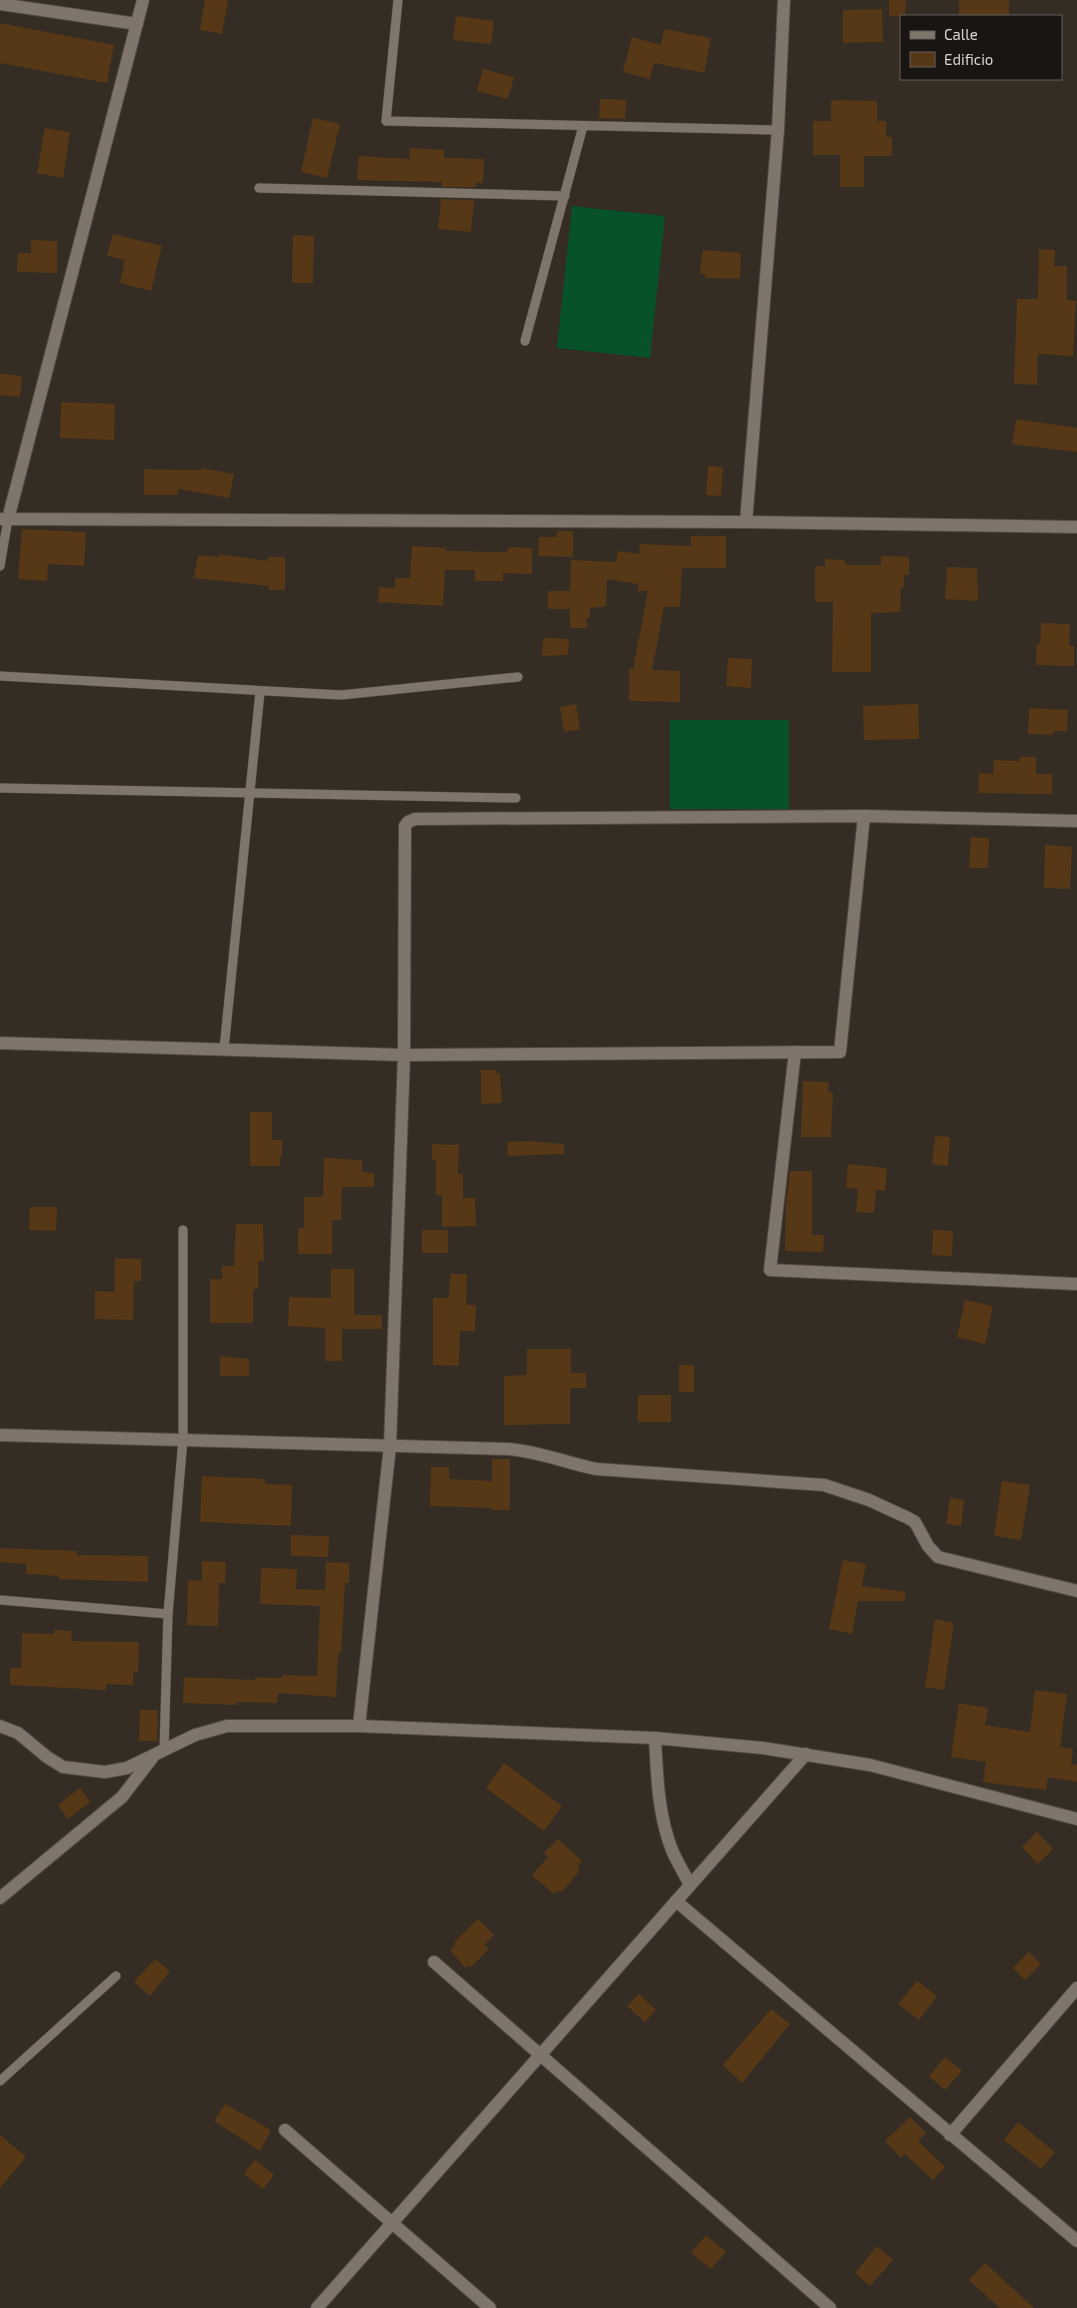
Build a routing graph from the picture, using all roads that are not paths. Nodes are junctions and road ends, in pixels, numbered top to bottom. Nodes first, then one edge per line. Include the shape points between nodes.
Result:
1 (143, 0) edge
2 (398, 0) edge
3 (784, 0) edge
4 (0, 4) edge
5 (136, 24) junction
6 (583, 126) junction
7 (778, 130) junction
8 (259, 188) dead end
9 (564, 196) junction
10 (525, 341) dead end
11 (4, 519) edge
12 (746, 522) junction
13 (1077, 527) edge
14 (0, 566) edge
15 (0, 676) edge
16 (518, 677) dead end
17 (260, 692) junction
18 (0, 788) edge
19 (251, 793) junction
20 (516, 798) dead end
21 (864, 816) junction
22 (1077, 821) edge
23 (0, 1043) edge
24 (224, 1049) junction
25 (795, 1052) junction
26 (404, 1055) junction
27 (183, 1230) dead end
28 (1077, 1284) edge
29 (0, 1435) edge
30 (183, 1439) junction
31 (390, 1446) junction
32 (1077, 1591) edge
33 (0, 1600) edge
34 (168, 1614) junction
35 (0, 1726) edge
36 (359, 1726) junction
37 (655, 1738) junction
38 (164, 1751) junction
39 (806, 1754) junction
40 (152, 1758) junction
41 (1077, 1819) edge
42 (690, 1885) junction
43 (0, 1898) edge
44 (676, 1900) junction
45 (434, 1962) dead end
46 (116, 1976) dead end
47 (1077, 1988) edge
48 (540, 2055) junction
49 (0, 2081) edge
50 (285, 2130) dead end
51 (950, 2135) junction
52 (392, 2223) junction
53 (1077, 2241) edge
54 (317, 2308) edge
55 (490, 2308) edge
56 (830, 2308) edge

1 - 5 street
2 - 6 lane via 386,121
3 - 7 street
4 - 5 street
5 - 11 street
6 - 7 lane
6 - 9 lane
7 - 12 street
8 - 9 lane
9 - 10 lane
11 - 12 street
11 - 14 lane
12 - 13 street
15 - 17 lane
16 - 17 lane via 340,695
17 - 19 lane
18 - 19 lane
19 - 20 lane
19 - 24 lane
21 - 22 street
21 - 25 street via 840,1052
21 - 26 street via 415,819 408,822
23 - 24 street
24 - 26 street
25 - 26 street
25 - 28 street via 770,1270
26 - 31 street
27 - 30 lane
29 - 30 street
30 - 31 street
30 - 34 lane
31 - 32 street via 517,1450 596,1468 824,1486 869,1500 915,1522 938,1558
31 - 36 street
33 - 34 lane
34 - 38 lane
35 - 40 street via 18,1733 63,1767 105,1772
36 - 37 street
36 - 38 street via 227,1726 195,1735
37 - 39 street
37 - 42 street via 664,1823 672,1850
38 - 40 street
39 - 41 street via 870,1765
39 - 42 street
40 - 43 street via 122,1797
42 - 44 street
44 - 48 street
44 - 51 street
45 - 48 street
46 - 49 lane
47 - 51 street
48 - 52 street
48 - 56 street
50 - 52 street
51 - 53 street
52 - 54 street
52 - 55 street

